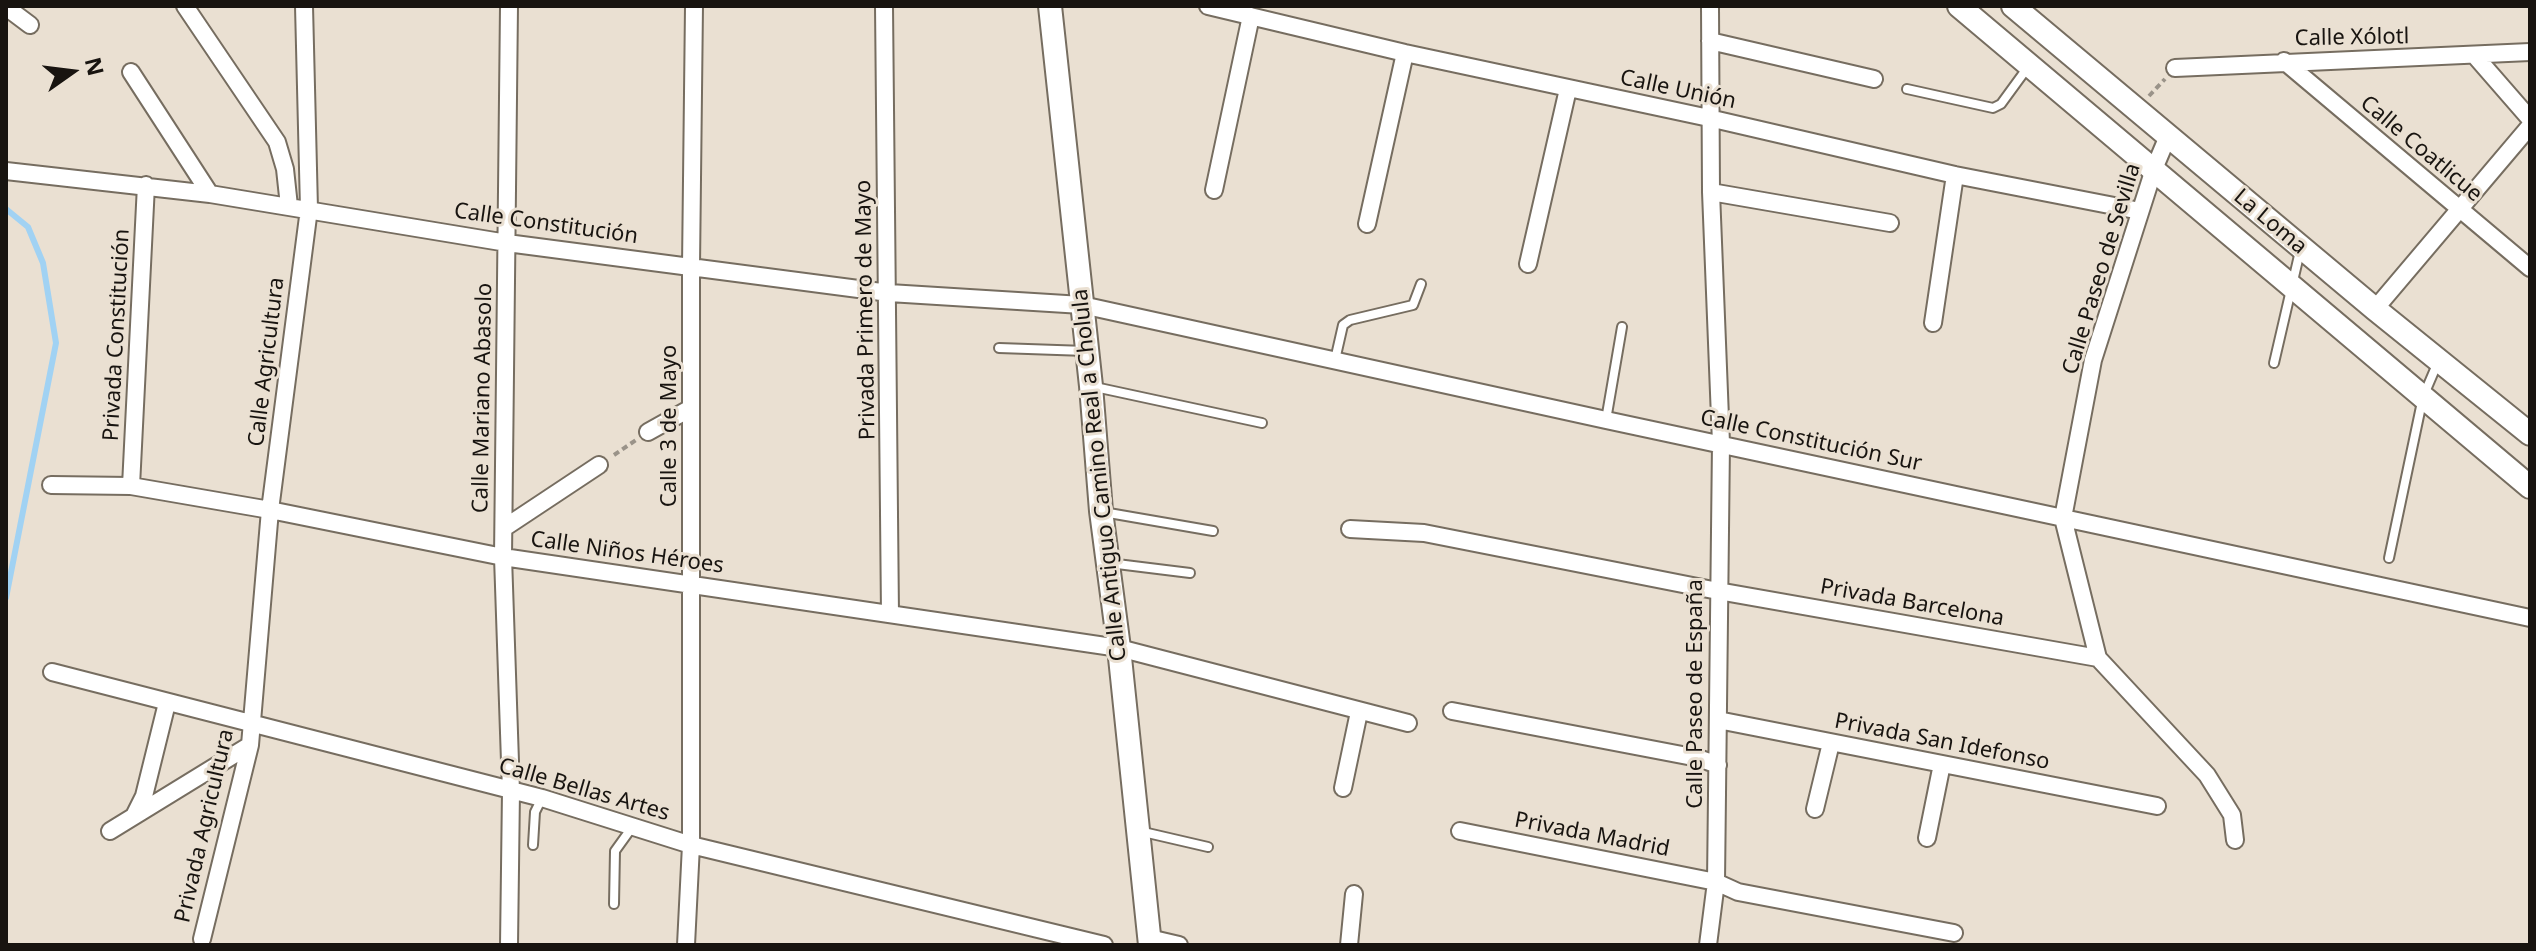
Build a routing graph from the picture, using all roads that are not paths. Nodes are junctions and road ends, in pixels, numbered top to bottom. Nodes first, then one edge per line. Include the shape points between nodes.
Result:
1 (185, 6) edge
2 (304, 6) edge
3 (509, 6) edge
4 (694, 6) edge
5 (884, 6) edge
6 (1050, 6) edge
7 (1208, 6) edge
8 (1710, 6) edge
9 (1959, 6) edge
10 (2013, 6) edge
11 (6, 7) edge
12 (1252, 11) edge
13 (30, 25) dead end
14 (1710, 41) junction
15 (2530, 52) edge
16 (1405, 53) junction
17 (2476, 57) junction
18 (2284, 61) junction
19 (2029, 64) junction
20 (2175, 68) road end
21 (131, 72) dead end
22 (1874, 79) dead end
23 (1568, 89) junction
24 (1907, 89) dead end
25 (1709, 118) junction
26 (2530, 119) edge
27 (2530, 126) edge
28 (2168, 136) junction
29 (2154, 169) junction
30 (6, 171) edge
31 (1955, 175) junction
32 (146, 185) junction
33 (1214, 190) dead end
34 (1711, 192) junction
35 (210, 194) junction
36 (289, 206) junction
37 (309, 209) junction
38 (2140, 211) junction
39 (2459, 211) junction
40 (1890, 223) dead end
41 (1367, 224) dead end
42 (507, 243) junction
43 (2301, 247) junction
44 (1528, 264) dead end
45 (691, 266) junction
46 (2530, 268) edge
47 (1421, 284) dead end
48 (2291, 284) junction
49 (889, 293) junction
50 (1082, 305) junction
51 (2375, 309) junction
52 (1933, 323) dead end
53 (1622, 327) dead end
54 (999, 348) dead end
55 (1086, 351) junction
56 (1335, 360) junction
57 (2439, 361) junction
58 (2274, 363) dead end
59 (1091, 386) junction
60 (2423, 397) junction
61 (691, 408) junction
62 (1606, 420) junction
63 (1262, 423) dead end
64 (648, 432) road end
65 (2530, 434) edge
66 (1721, 443) junction
67 (599, 465) road end
68 (51, 485) dead end
69 (131, 486) junction
70 (2530, 487) edge
71 (270, 510) junction
72 (1101, 511) junction
73 (2063, 518) junction
74 (504, 528) junction
75 (1350, 529) dead end
76 (1213, 531) dead end
77 (503, 557) junction
78 (2389, 558) dead end
79 (1108, 563) junction
80 (1190, 573) dead end
81 (693, 584) junction
82 (1718, 591) junction
83 (890, 614) junction
84 (2530, 618) edge
85 (1119, 648) junction
86 (2098, 658) junction
87 (52, 672) dead end
88 (167, 703) junction
89 (1452, 711) dead end
90 (1359, 712) junction
91 (1718, 720) junction
92 (250, 722) junction
93 (1408, 723) dead end
94 (1831, 743) junction
95 (250, 745) junction
96 (1942, 764) junction
97 (1718, 765) junction
98 (1343, 788) dead end
99 (511, 791) junction
100 (542, 798) junction
101 (2157, 806) dead end
102 (1815, 809) dead end
103 (133, 817) junction
104 (634, 826) junction
105 (110, 831) dead end
106 (1138, 831) junction
107 (1460, 831) dead end
108 (1927, 838) dead end
109 (2235, 840) dead end
110 (533, 845) dead end
111 (691, 845) junction
112 (1208, 847) dead end
113 (1716, 882) junction
114 (1354, 894) dead end
115 (614, 904) dead end
116 (1954, 933) dead end
117 (202, 939) dead end
118 (1149, 942) edge
119 (509, 945) edge
120 (686, 945) edge
121 (1104, 945) edge
122 (1179, 945) edge
123 (1349, 945) edge
124 (1708, 945) edge

1 - 36 street via 277,142
2 - 37 street, Calle Agricultura
3 - 42 street, Calle Mariano Abasolo
4 - 45 street, Calle 3 de Mayo
5 - 49 street, Privada Primero de Mayo
6 - 50 street, Calle Antiguo Camino Real a Cholula
7 - 12 street, Calle Unión
8 - 14 street, Calle Paseo de España
9 - 19 street
10 - 28 street, La Loma
11 - 13 street
12 - 16 street, Calle Unión
12 - 33 street
14 - 22 street
14 - 25 street, Calle Paseo de España
15 - 17 street, Calle Xólotl
16 - 23 street, Calle Unión
16 - 41 street
17 - 18 street, Calle Xólotl
17 - 26 street
18 - 20 street, Calle Xólotl
18 - 39 street, Calle Coatlicue
19 - 24 lane via 1993,108
19 - 29 street
21 - 35 street
23 - 25 street, Calle Unión
23 - 44 street
25 - 31 street, Calle Unión
25 - 34 street, Calle Paseo de España
27 - 39 street
28 - 29 street, Calle Paseo de Sevilla
28 - 43 street, La Loma
29 - 38 street, Calle Paseo de Sevilla
29 - 48 street
30 - 32 street, Calle Constitución
31 - 38 street, Calle Unión
31 - 52 street
32 - 35 street, Calle Constitución
32 - 69 street, Privada Constitución
34 - 40 street
34 - 66 street, Calle Paseo de España
35 - 36 street, Calle Constitución
36 - 37 street, Calle Constitución
37 - 42 street, Calle Constitución
37 - 71 street, Calle Agricultura
38 - 73 street, Calle Paseo de Sevilla via 2093,360
39 - 46 street, Calle Coatlicue
39 - 51 street
42 - 45 street, Calle Constitución
42 - 74 street, Calle Mariano Abasolo
43 - 48 lane
43 - 51 street, La Loma
45 - 49 street, Calle Constitución
45 - 61 street, Calle 3 de Mayo
47 - 56 lane via 1413,305 1346,322
48 - 58 lane
48 - 60 street
49 - 50 street, Calle Constitución
49 - 83 street, Privada Primero de Mayo
50 - 55 street, Calle Antiguo Camino Real a Cholula
50 - 56 street, Calle Constitución Sur
51 - 57 street, La Loma
53 - 62 lane
54 - 55 lane
55 - 59 street, Calle Antiguo Camino Real a Cholula
56 - 62 street, Calle Constitución Sur
57 - 60 lane
57 - 65 street, La Loma
59 - 63 lane
59 - 72 street, Calle Antiguo Camino Real a Cholula
60 - 70 street
60 - 78 lane
61 - 64 street
61 - 81 street, Calle 3 de Mayo
62 - 66 street, Calle Constitución Sur
66 - 73 street, Calle Constitución Sur
66 - 82 street, Calle Paseo de España
67 - 74 street
68 - 69 street, Calle Niños Héroes
69 - 71 street, Calle Niños Héroes
71 - 77 street, Calle Niños Héroes
71 - 92 street, Calle Agricultura
72 - 76 lane
72 - 79 street, Calle Antiguo Camino Real a Cholula
73 - 84 street, Calle Constitución Sur
73 - 86 street, Calle Paseo de Sevilla
74 - 77 street, Calle Mariano Abasolo
75 - 82 street, Privada Barcelona via 1424,533
77 - 81 street, Calle Niños Héroes
77 - 99 street, Calle Mariano Abasolo
79 - 80 lane
79 - 85 street, Calle Antiguo Camino Real a Cholula
81 - 83 street, Calle Niños Héroes
81 - 111 street, Calle 3 de Mayo
82 - 86 street, Privada Barcelona
82 - 91 street, Calle Paseo de España
83 - 85 street, Calle Niños Héroes
85 - 90 street, Calle Niños Héroes
85 - 106 street, Calle Antiguo Camino Real a Cholula
86 - 109 street, Calle Paseo de Sevilla via 2207,775 2232,815
87 - 88 street, Calle Bellas Artes
88 - 92 street, Calle Bellas Artes
88 - 103 street via 144,796
89 - 97 street
90 - 93 street, Calle Niños Héroes
90 - 98 street
91 - 94 street, Privada San Idefonso
91 - 97 street, Calle Paseo de España
92 - 95 street, Privada Agricultura
92 - 99 street, Calle Bellas Artes
94 - 96 street, Privada San Idefonso
94 - 102 street
95 - 103 street
95 - 117 street, Privada Agricultura
96 - 101 street, Privada San Idefonso
96 - 108 street
97 - 113 street, Calle Paseo de España
99 - 100 street, Calle Bellas Artes
99 - 119 street, Calle Mariano Abasolo
100 - 104 street, Calle Bellas Artes
100 - 110 lane via 535,812
103 - 105 street
104 - 111 street, Calle Bellas Artes
104 - 115 lane via 615,851
106 - 112 lane
106 - 118 street, Calle Antiguo Camino Real a Cholula
107 - 113 street, Privada Madrid
111 - 120 street, Calle 3 de Mayo
111 - 121 street, Calle Bellas Artes
113 - 116 street, Privada Madrid via 1738,892
113 - 124 street, Calle Paseo de España
114 - 123 street
118 - 122 street

